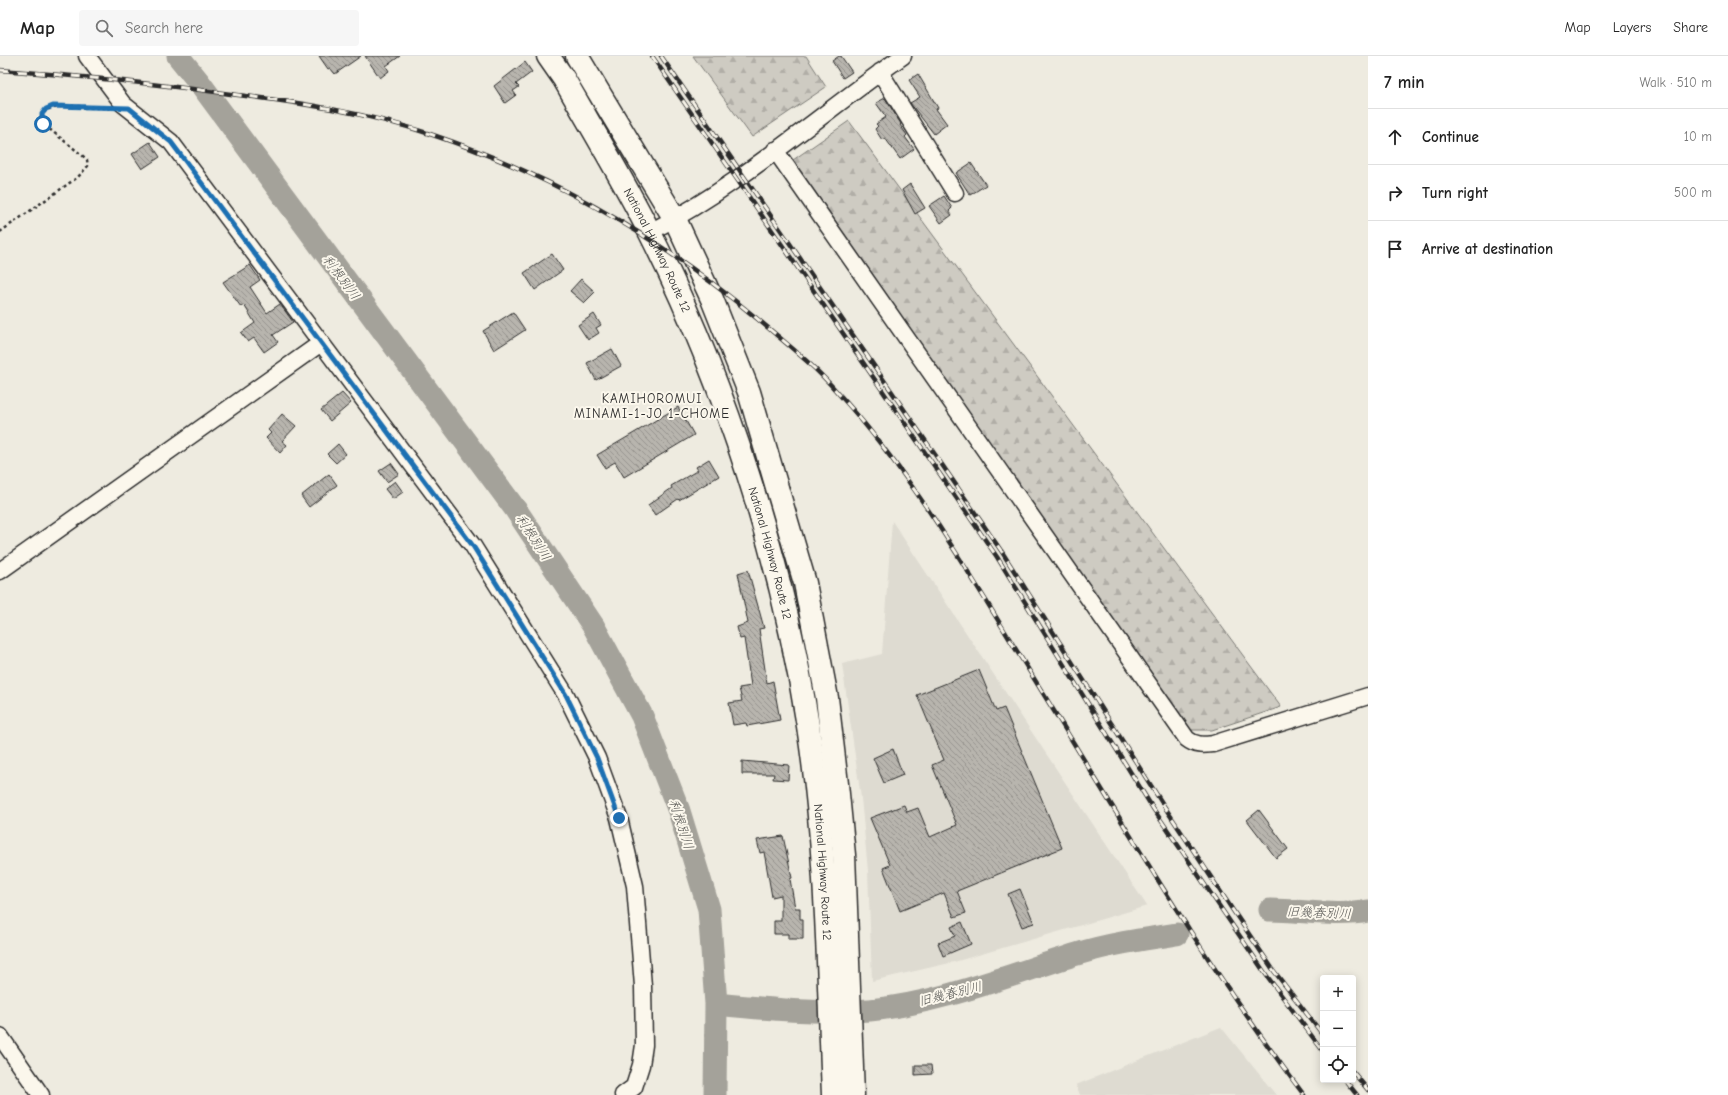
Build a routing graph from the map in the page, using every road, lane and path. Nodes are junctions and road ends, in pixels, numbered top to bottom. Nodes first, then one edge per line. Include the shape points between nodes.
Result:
1 (87, 56) edge
2 (548, 56) edge
3 (577, 56) edge
4 (890, 62) edge
5 (129, 108) junction
6 (775, 150) junction
7 (955, 194) dead end
8 (675, 219) junction
9 (0, 232) edge
10 (650, 232) junction
11 (321, 343) junction
12 (0, 571) edge
13 (1368, 696) edge
14 (839, 991) junction
15 (0, 1036) edge
16 (841, 1042) junction
17 (633, 1092) edge
18 (41, 1095) edge
19 (833, 1095) edge
20 (853, 1095) edge

1 - 5 street via 123,104
2 - 10 highway, National Highway Route 12 via 564,79
3 - 8 highway, National Highway Route 12
4 - 6 street
4 - 7 street
5 - 9 path via 63,106 46,109 41,117 43,124 82,155 88,166 78,177
5 - 11 street via 171,142
6 - 8 street
6 - 13 street via 1187,739 1194,744 1213,744
8 - 10 street
8 - 14 highway, National Highway Route 12 via 712,299 749,392 805,584 827,698 844,855
10 - 14 highway, National Highway Route 12 via 717,386 744,465 789,627 808,727
11 - 12 street
11 - 17 street via 473,546 566,695 597,758 619,818 635,886 643,986 644,1045
14 - 16 highway, National Highway Route 12
15 - 18 street
16 - 19 highway, National Highway Route 12
16 - 20 highway, National Highway Route 12

